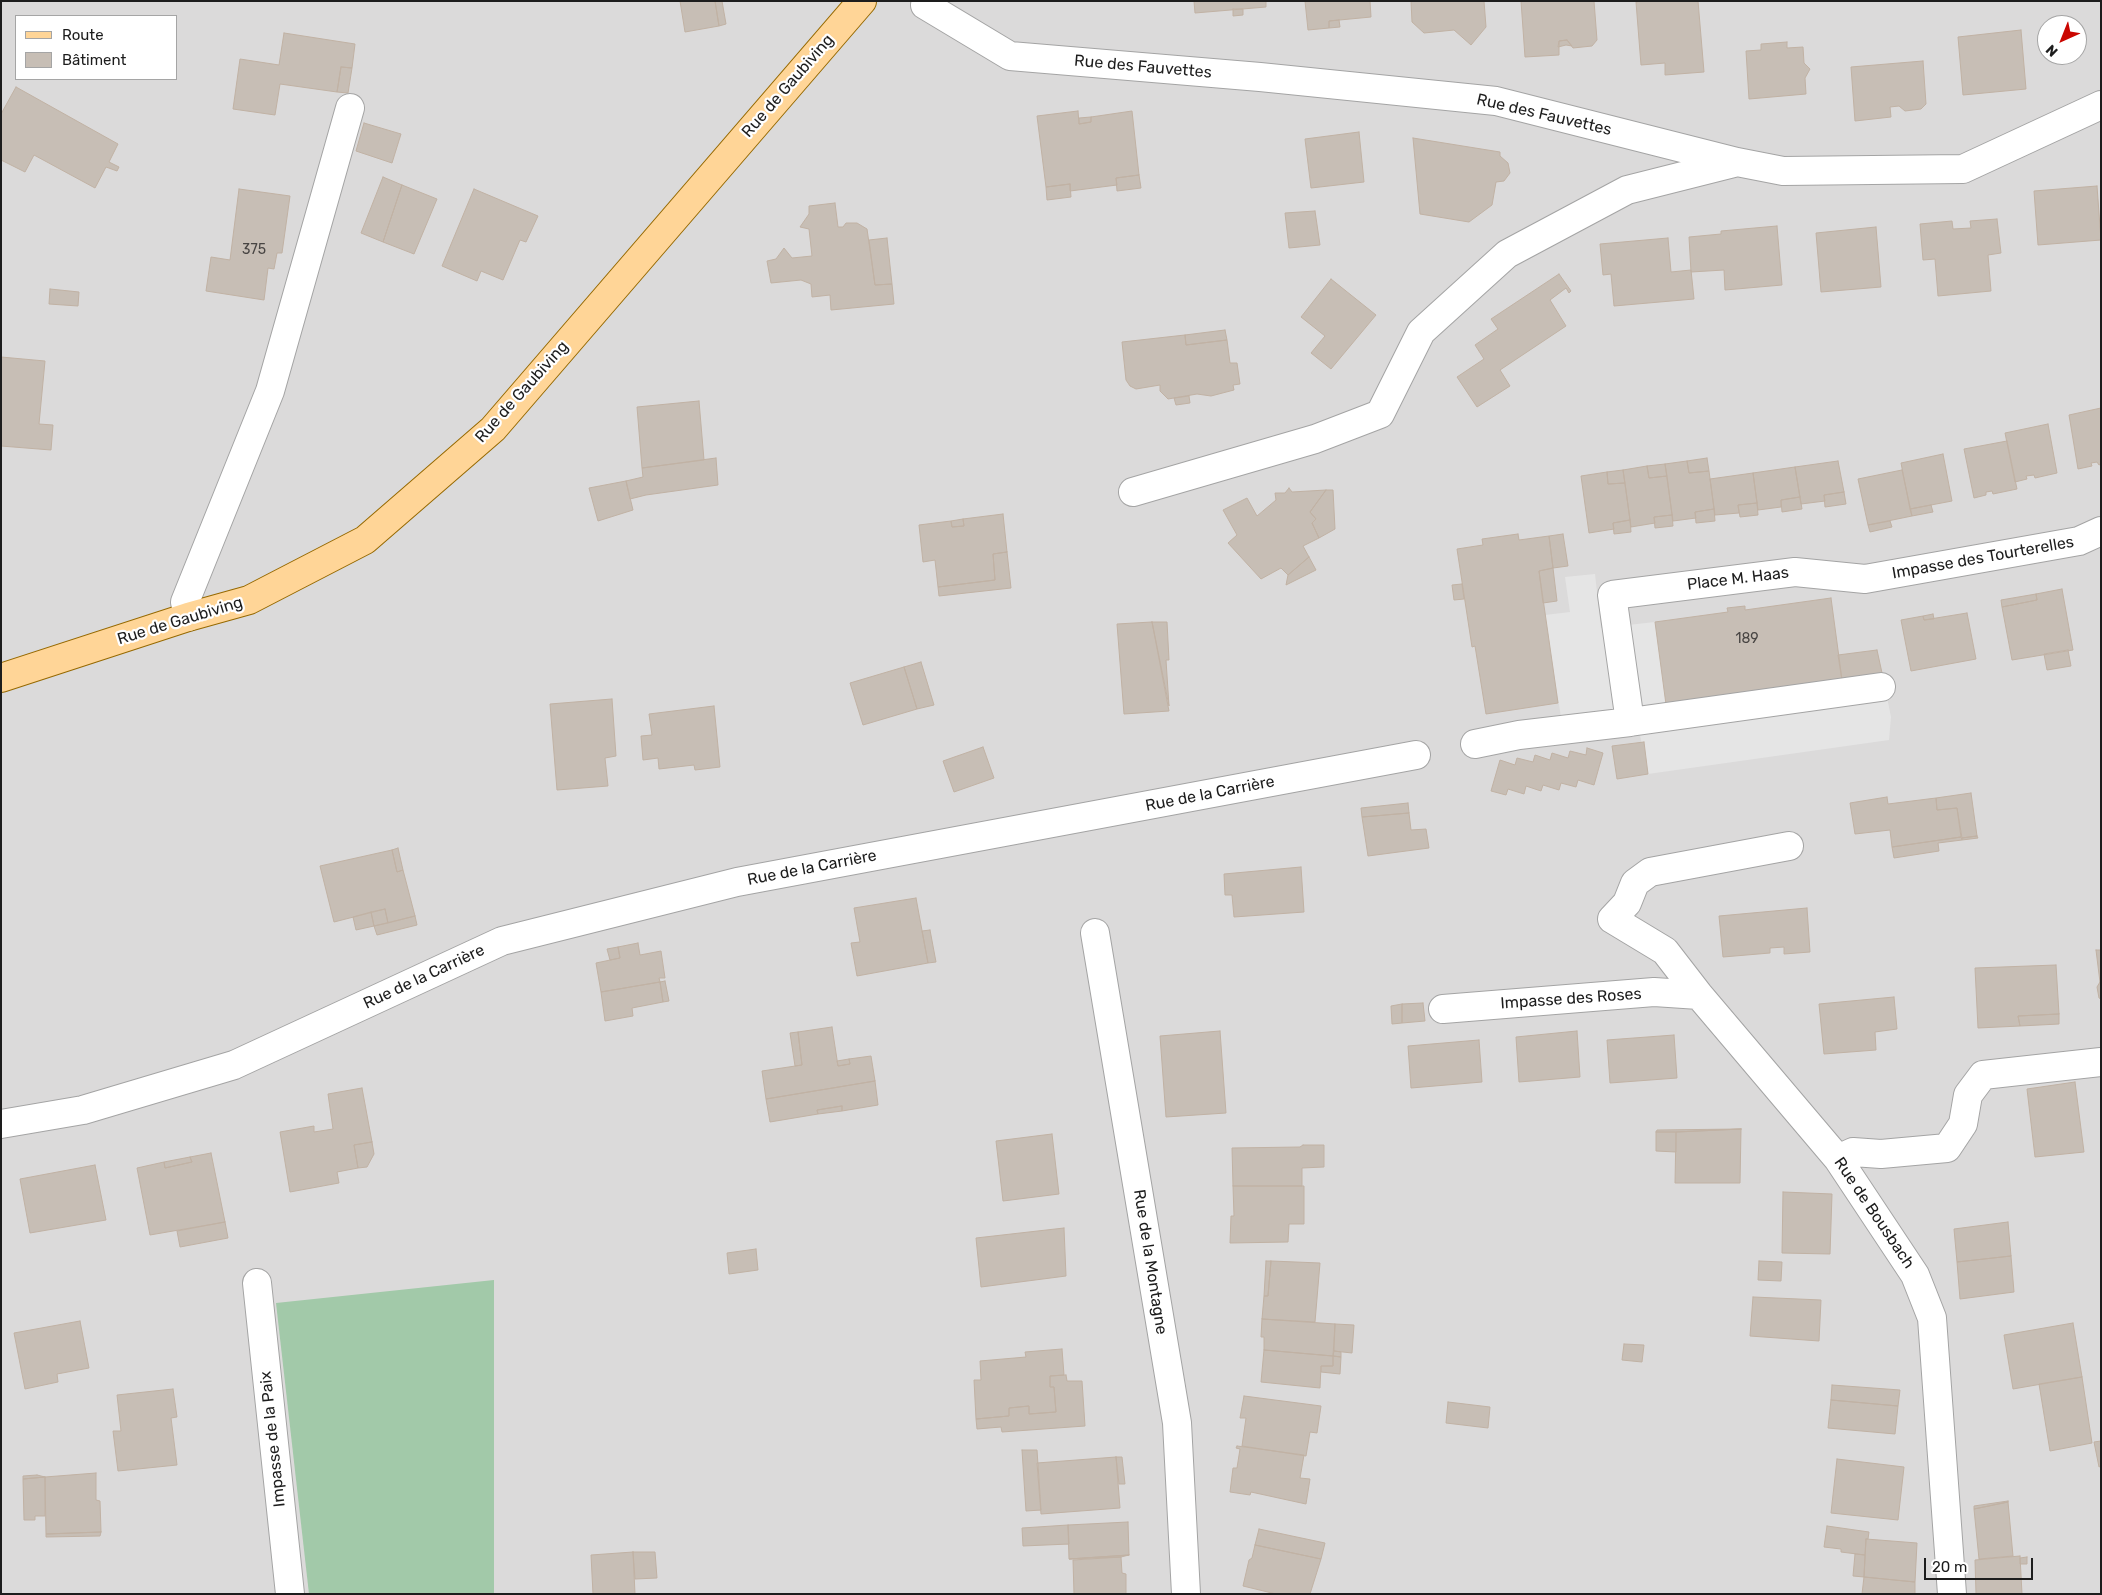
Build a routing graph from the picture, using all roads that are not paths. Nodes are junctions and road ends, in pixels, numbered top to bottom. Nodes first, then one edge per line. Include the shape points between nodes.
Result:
1 (862, 1) edge
2 (925, 5) dead end
3 (2101, 105) edge
4 (350, 108) dead end
5 (1738, 162) junction
6 (1133, 492) dead end
7 (2101, 531) edge
8 (1864, 580) joint
9 (188, 617) junction
10 (2, 676) edge
11 (1881, 687) dead end
12 (1630, 722) junction
13 (1475, 744) dead end
14 (1416, 755) dead end
15 (1789, 846) dead end
16 (1095, 933) dead end
17 (1699, 995) junction
18 (1443, 1009) dead end
19 (2101, 1062) edge
20 (1, 1124) edge
21 (1838, 1159) junction
22 (257, 1283) dead end
23 (290, 1594) edge
24 (1186, 1594) edge
25 (1952, 1594) edge

1 - 9 main road, Rue de Gaubiving via 492,429 365,540 249,600
2 - 5 street, Rue des Fauvettes via 1010,56 1496,101
3 - 5 street, Rue des Fauvettes via 1962,169 1783,171
4 - 9 street via 270,391 185,602
5 - 6 street via 1627,190 1508,254 1422,332 1380,414 1315,439
7 - 8 street, Impasse des Tourterelles via 2079,542
8 - 12 street, Place M. Haas via 1796,572 1612,595
9 - 10 main road, Rue de Gaubiving
11 - 12 street
12 - 13 street via 1519,735
14 - 20 street, Rue de la Carrière via 737,882 502,942 234,1065 83,1110
15 - 17 street, Rue de Bousbach via 1650,872 1635,883 1627,903 1612,919 1665,951
16 - 24 street, Rue de la Montagne via 1177,1423
17 - 18 street, Impasse des Roses via 1654,992
17 - 21 street, Rue de Bousbach
19 - 21 street via 1983,1075 1968,1095 1963,1124 1947,1148 1881,1154 1853,1152
21 - 25 street, Rue de Bousbach via 1916,1275 1932,1318
22 - 23 street, Impasse de la Paix

